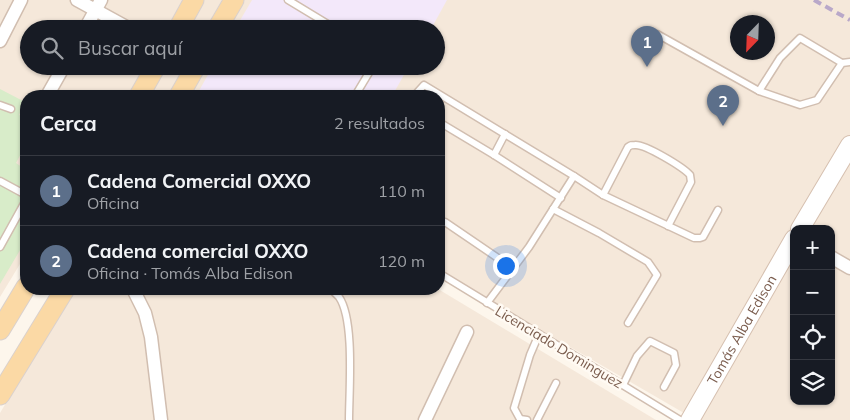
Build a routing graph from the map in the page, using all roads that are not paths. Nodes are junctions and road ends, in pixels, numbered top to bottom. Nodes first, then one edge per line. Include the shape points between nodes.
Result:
1 (21, 0) edge
2 (77, 0) edge
3 (194, 0) edge
4 (234, 0) edge
5 (288, 0) edge
6 (98, 5) edge
7 (90, 20) edge
8 (118, 20) edge
9 (183, 20) edge
10 (222, 20) edge
11 (321, 20) edge
12 (657, 34) dead end
13 (0, 41) edge
14 (850, 62) edge
15 (842, 63) junction
16 (59, 75) edge
17 (151, 75) edge
18 (191, 75) edge
19 (368, 75) edge
20 (50, 90) edge
21 (142, 90) edge
22 (182, 90) edge
23 (359, 90) edge
24 (419, 90) edge
25 (434, 90) edge
26 (759, 91) junction
27 (445, 97) edge
28 (0, 105) edge
29 (11, 109) dead end
30 (445, 126) edge
31 (505, 134) junction
32 (850, 145) edge
33 (494, 155) junction
34 (574, 176) junction
35 (0, 182) edge
36 (20, 192) edge
37 (603, 195) junction
38 (561, 198) junction
39 (552, 210) junction
40 (718, 210) dead end
41 (20, 211) edge
42 (445, 222) dead end
43 (802, 225) edge
44 (668, 226) junction
45 (790, 246) edge
46 (0, 247) edge
47 (835, 259) edge
48 (850, 268) edge
49 (514, 269) junction
50 (445, 277) edge
51 (21, 295) edge
52 (61, 295) edge
53 (137, 295) edge
54 (336, 295) edge
55 (488, 303) junction
56 (628, 324) dead end
57 (0, 330) edge
58 (467, 332) dead end
59 (539, 334) junction
60 (556, 383) dead end
61 (623, 386) junction
62 (664, 387) dead end
63 (0, 395) edge
64 (161, 420) edge
65 (349, 420) edge
66 (425, 420) edge
67 (527, 420) edge
68 (536, 420) edge
69 (680, 420) edge
70 (690, 420) edge

1 - 13 street
2 - 6 street
3 - 9 main road
4 - 10 main road
5 - 11 lane
6 - 7 street
6 - 8 street
12 - 26 lane
14 - 15 lane
15 - 26 lane via 817,100 800,104
15 - 26 lane via 800,38 780,58
16 - 20 street
17 - 21 main road
18 - 22 main road
19 - 23 lane
24 - 25 lane via 424,84
27 - 31 lane
28 - 29 lane
30 - 33 lane
31 - 33 lane
31 - 34 lane
32 - 43 street
33 - 38 lane
34 - 37 lane
34 - 38 lane
35 - 36 lane
37 - 44 lane
37 - 44 lane via 628,148 636,144 642,146 690,176 691,182
38 - 39 lane
39 - 49 lane
39 - 56 lane via 648,262 656,275
40 - 44 lane via 700,238
41 - 46 lane
42 - 49 lane
45 - 70 street, Tomás Alba Edison
47 - 48 street
49 - 55 lane
50 - 55 lane, Licenciado Dominguez
51 - 57 main road
52 - 63 main road
53 - 64 street via 150,337
54 - 65 lane via 347,324
55 - 59 lane, Licenciado Dominguez
58 - 66 street
59 - 61 lane, Licenciado Dominguez
59 - 67 lane via 514,408 520,419
60 - 68 lane
61 - 62 lane via 637,356 650,341 674,353 676,365
61 - 69 lane, Licenciado Dominguez

